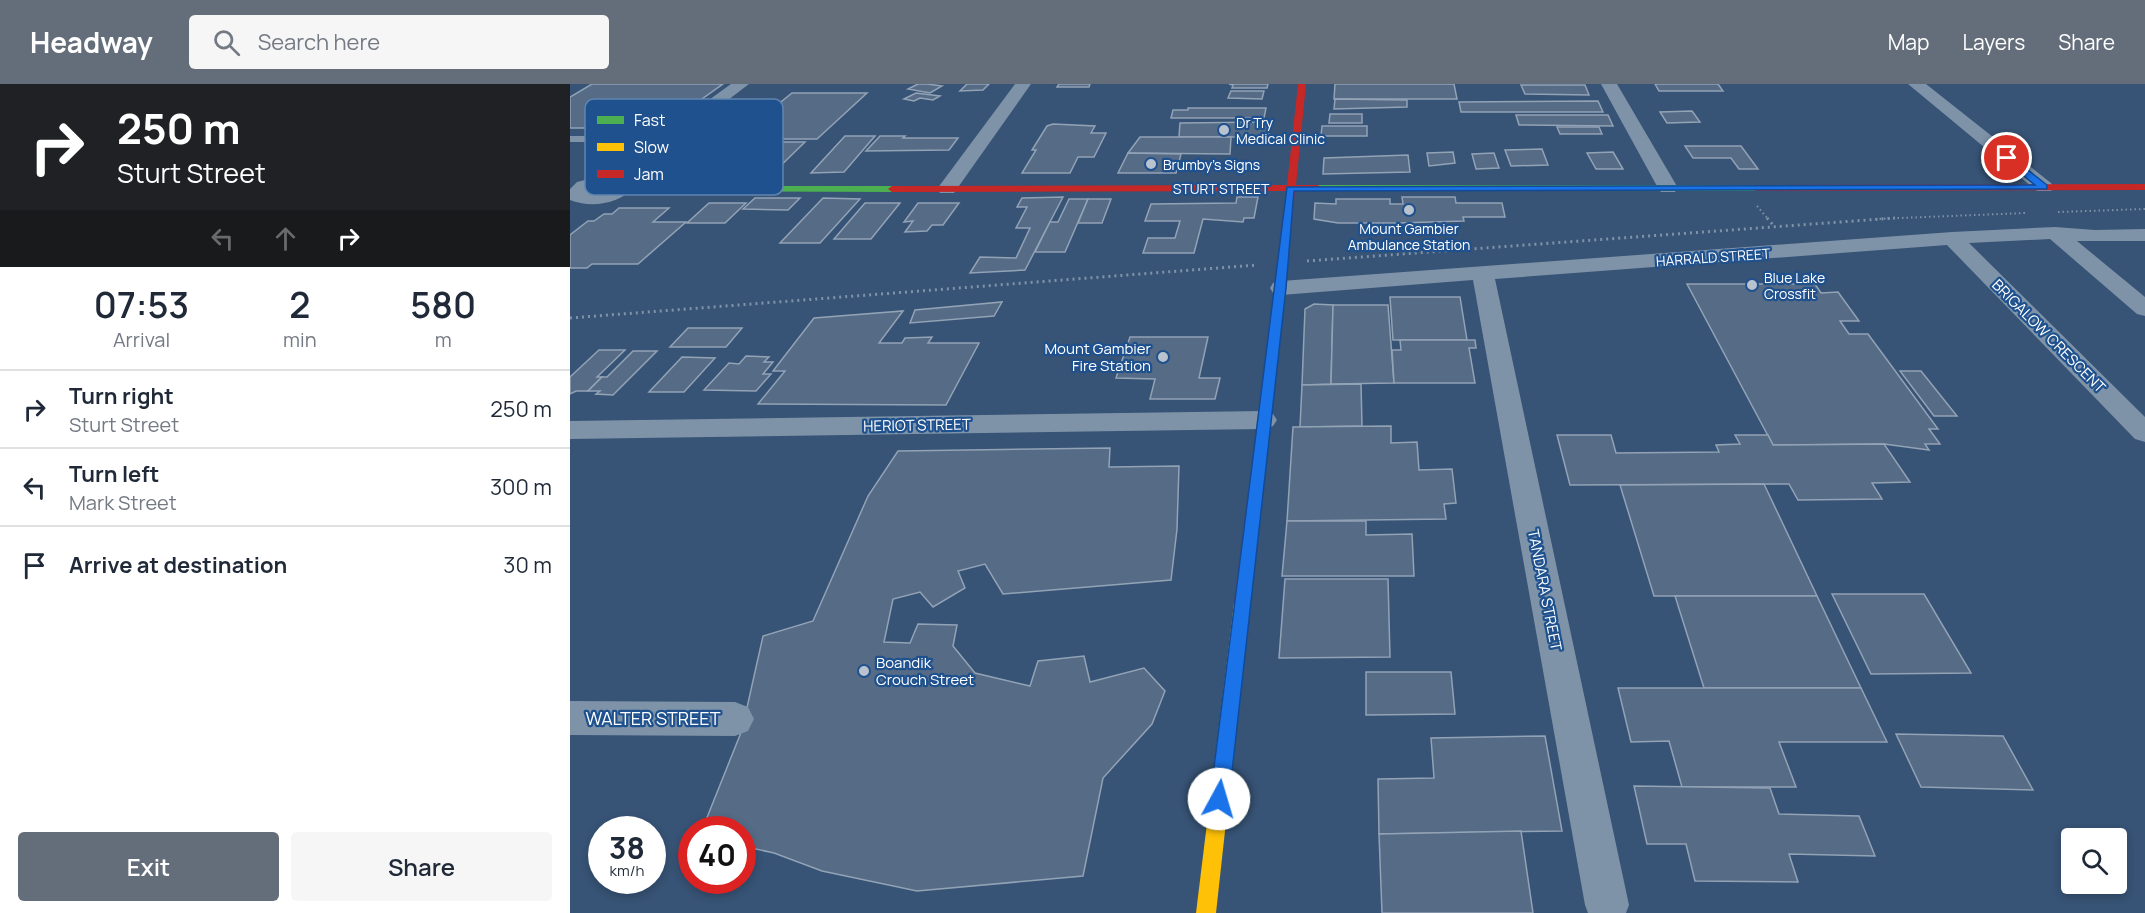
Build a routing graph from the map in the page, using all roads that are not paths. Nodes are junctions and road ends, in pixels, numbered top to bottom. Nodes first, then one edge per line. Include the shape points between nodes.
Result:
1 (741, 84) edge
2 (1023, 84) edge
3 (1302, 84) edge
4 (1609, 84) edge
5 (1916, 84) edge
6 (721, 99) edge
7 (783, 187) edge
8 (2044, 187) junction
9 (2145, 187) edge
10 (1290, 188) junction
11 (1668, 188) junction
12 (947, 189) junction
13 (579, 192) edge
14 (570, 211) edge
15 (2055, 233) junction
16 (2145, 235) edge
17 (1953, 238) junction
18 (1483, 274) junction
19 (1281, 288) junction
20 (2145, 309) edge
21 (1263, 420) junction
22 (570, 430) edge
23 (2145, 433) edge
24 (570, 718) edge
25 (735, 719) dead end
26 (1606, 905) dead end
27 (1206, 913) edge

1 - 6 street
2 - 12 street
3 - 10 street
4 - 11 street
5 - 8 street
7 - 12 street, STURT STREET
8 - 9 street, STURT STREET
8 - 11 street, STURT STREET
10 - 11 street, STURT STREET
10 - 12 street, STURT STREET
10 - 19 street
13 - 14 street
15 - 16 street, HARRALD STREET
15 - 17 street, HARRALD STREET
15 - 20 street
17 - 18 street, HARRALD STREET
17 - 23 street, BRIGALOW CRESCENT
18 - 19 street, HARRALD STREET
18 - 26 street, TANDARA STREET
19 - 21 street
21 - 22 street, HERIOT STREET
21 - 27 street
24 - 25 street, WALTER STREET

